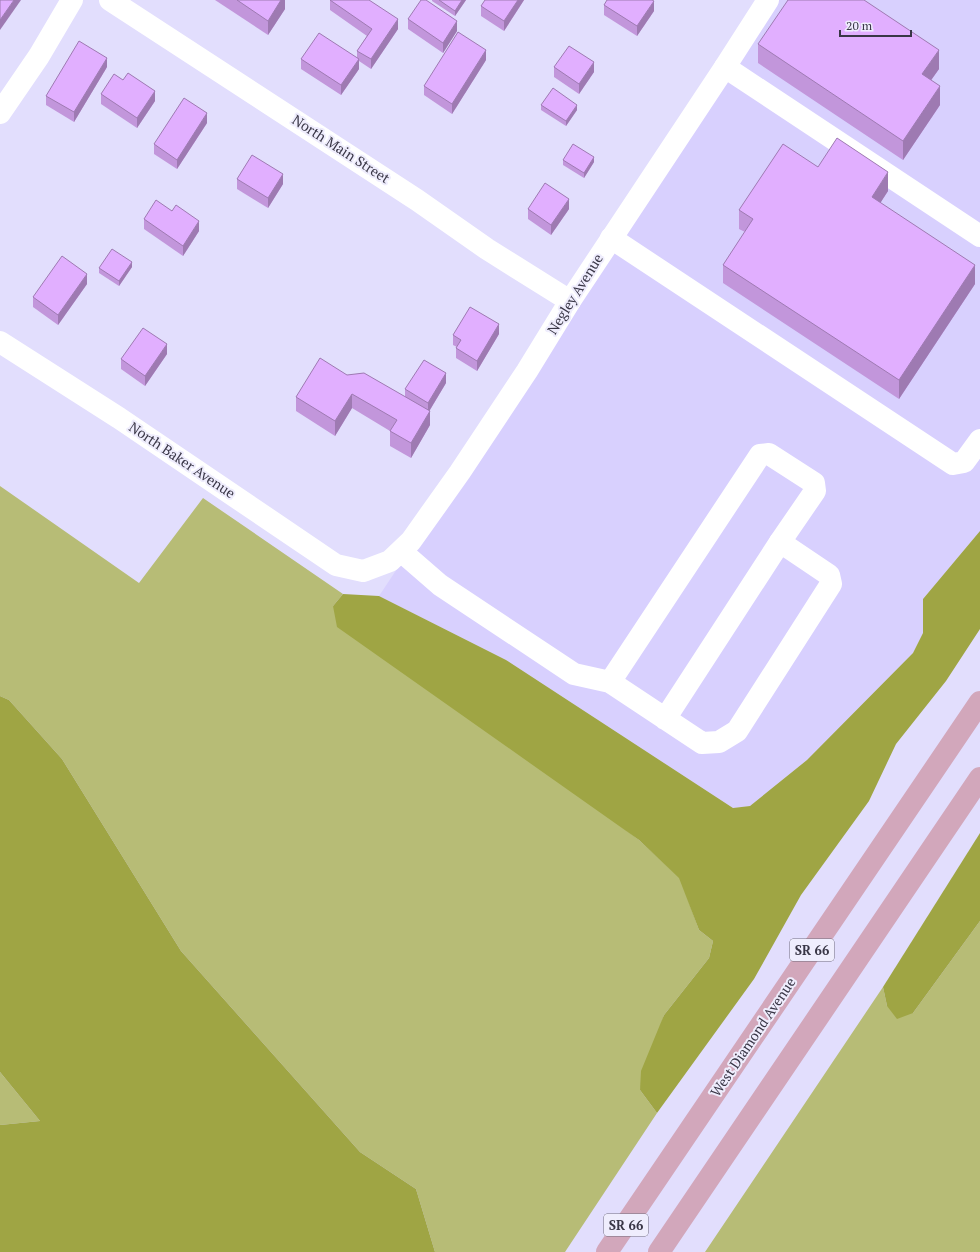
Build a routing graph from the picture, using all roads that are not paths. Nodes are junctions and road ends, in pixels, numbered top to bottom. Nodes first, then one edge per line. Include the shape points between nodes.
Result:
1 (72, 0) edge
2 (110, 0) edge
3 (758, 3) edge
4 (725, 68) junction
5 (0, 113) edge
6 (980, 236) edge
7 (611, 238) junction
8 (570, 301) junction
9 (0, 342) edge
10 (980, 440) edge
11 (780, 542) junction
12 (402, 552) junction
13 (366, 570) joint
14 (610, 682) junction
15 (980, 702) edge
16 (665, 719) junction
17 (980, 778) edge
18 (608, 1252) edge
19 (659, 1252) edge

1 - 5 street via 39,56
2 - 8 street, North Main Street
3 - 4 street, Negley Avenue
4 - 6 street
4 - 7 street, Negley Avenue
7 - 8 street, Negley Avenue
7 - 10 street via 953,464 964,462
8 - 12 street, Negley Avenue via 460,472
9 - 13 street, North Baker Avenue via 119,418 336,565
11 - 14 street via 815,491 814,483 768,454 760,455
11 - 16 street
11 - 16 street via 829,575 831,584 737,731 719,742 702,743
12 - 13 street, Negley Avenue via 390,562
12 - 14 street via 440,585 574,674
14 - 16 street
15 - 18 main road, West Diamond Avenue / SR 66
17 - 19 main road, SR 66

